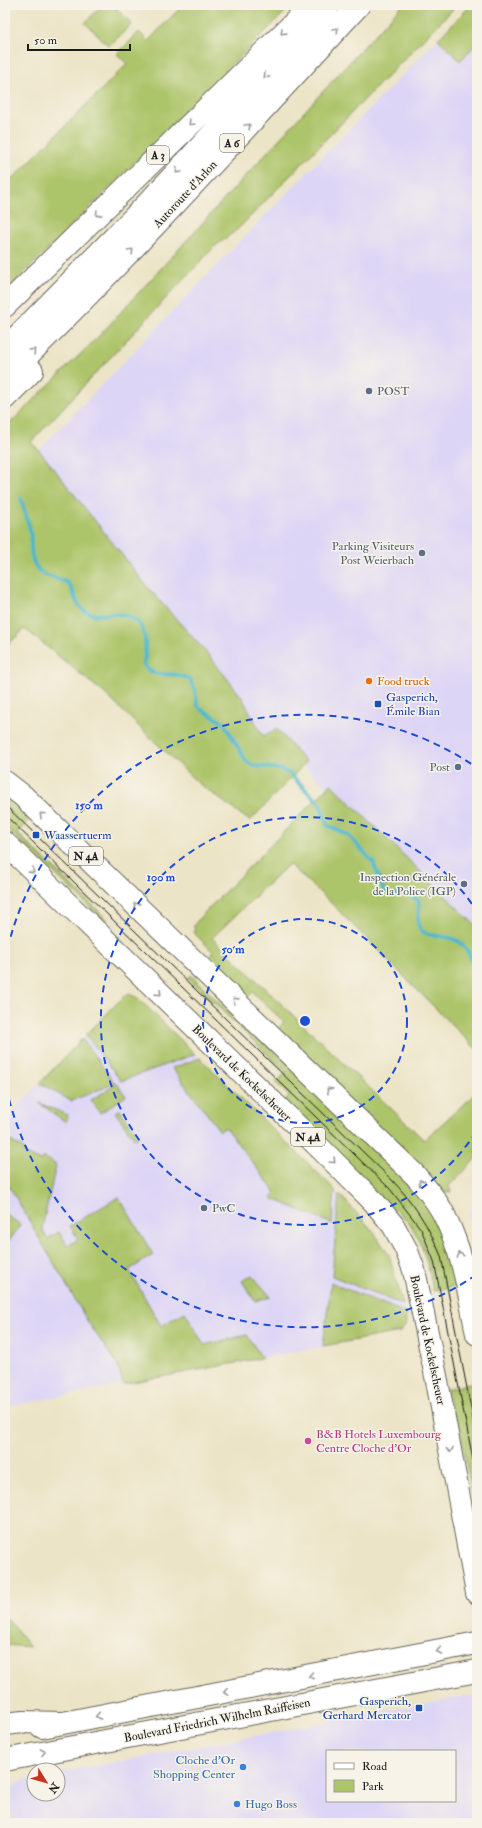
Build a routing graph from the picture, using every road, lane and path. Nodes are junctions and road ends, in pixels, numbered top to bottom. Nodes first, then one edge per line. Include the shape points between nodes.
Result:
1 (312, 5) edge
2 (329, 5) edge
3 (360, 5) edge
4 (146, 205) junction
5 (104, 280) junction
6 (5, 306) edge
7 (5, 334) edge
8 (5, 349) edge
9 (5, 378) edge
10 (5, 398) edge
11 (5, 782) edge
12 (5, 843) edge
13 (477, 1334) edge
14 (477, 1593) edge
15 (477, 1644) edge
16 (477, 1671) edge
17 (60, 1723) junction
18 (5, 1724) edge
19 (5, 1733) edge
20 (5, 1760) edge

1 -> 6 main road, A 3
2 -> 4 main road, Autoroute d'Arlon / A 6 via 297,43
5 -> 3 main road, Autoroute d'Arlon / A 6
4 - 7 main road via 58,282
4 - 8 main road, Autoroute d'Arlon / A 6
9 -> 5 main road, Autoroute d'Arlon / A 6
5 - 10 main road, A 6 via 69,334
13 -> 11 main road, N 4A via 455,1239 444,1214 415,1175 23,796
12 -> 14 main road, Boulevard de Kockelscheuer / N 4A via 321,1149 374,1202 393,1225 414,1270
15 -> 17 main road
20 -> 16 main road, Boulevard Friedrich Wilhelm Raiffeisen
17 - 18 main road
17 - 19 main road

